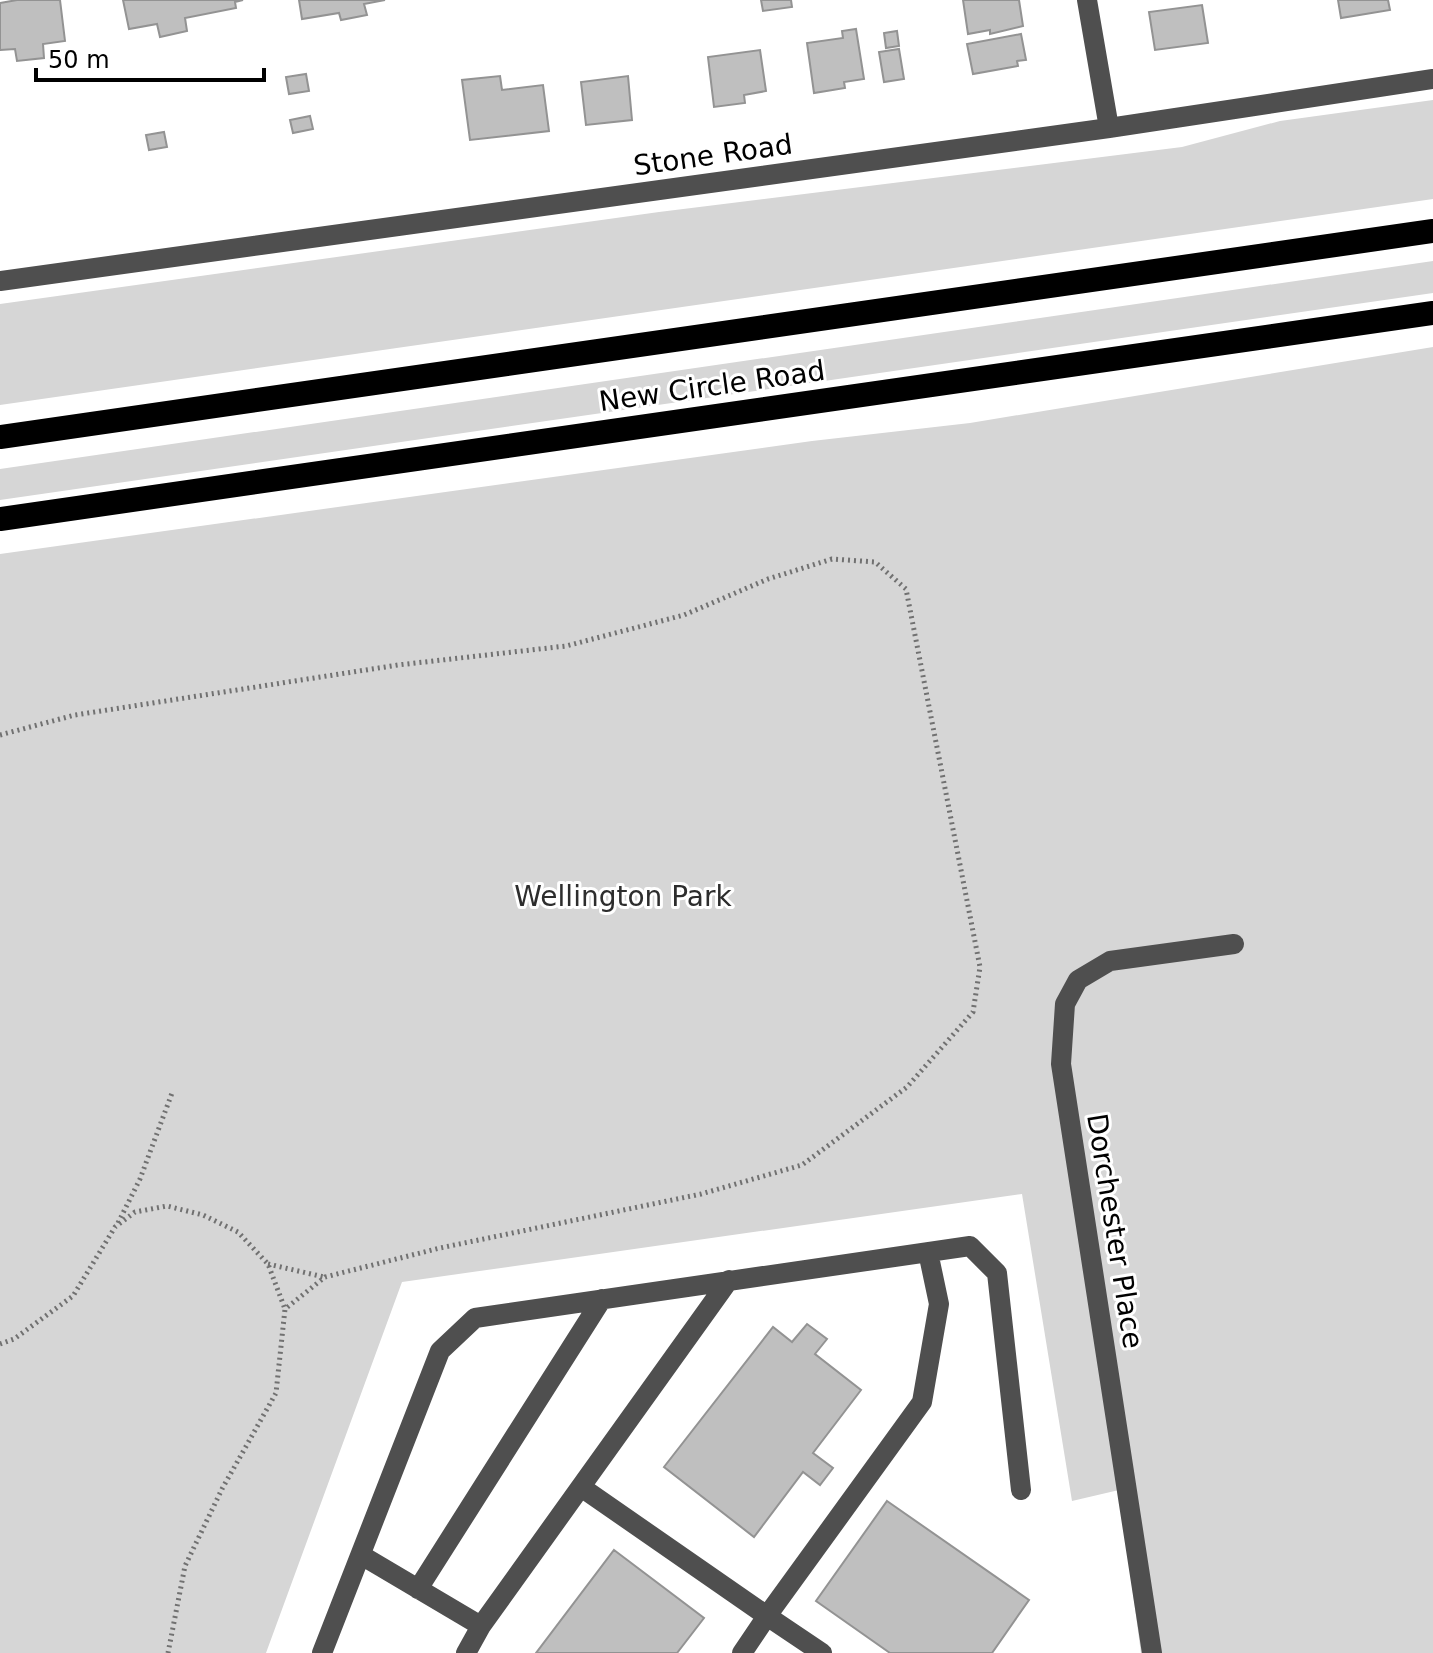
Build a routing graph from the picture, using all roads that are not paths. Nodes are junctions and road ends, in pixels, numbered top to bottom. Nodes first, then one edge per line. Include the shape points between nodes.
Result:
1 (1087, 0) edge
2 (1433, 79) edge
3 (1109, 128) junction
4 (1433, 231) edge
5 (0, 281) edge
6 (1433, 313) edge
7 (0, 437) edge
8 (0, 519) edge
9 (1234, 944) dead end
10 (928, 1252) junction
11 (729, 1280) junction
12 (602, 1299) junction
13 (581, 1487) junction
14 (1021, 1490) dead end
15 (361, 1555) junction
16 (418, 1589) junction
17 (767, 1616) junction
18 (481, 1626) junction
19 (322, 1653) edge
20 (466, 1653) edge
21 (742, 1653) edge
22 (822, 1653) edge
23 (1152, 1653) edge

1 - 3 street
2 - 3 street, Stone Road
3 - 5 street, Stone Road
4 - 7 highway, New Circle Road
6 - 8 highway, New Circle Road
9 - 23 street, Dorchester Place via 1110,961 1078,980 1065,1004 1061,1064
10 - 11 street
10 - 14 street via 970,1246 997,1273
10 - 17 street via 939,1304 922,1402
11 - 12 street
11 - 13 street
12 - 15 street via 475,1318 440,1351
12 - 16 street
13 - 17 street
13 - 18 street
15 - 16 street
15 - 19 street
16 - 18 street
17 - 21 street
17 - 22 street
18 - 20 street

